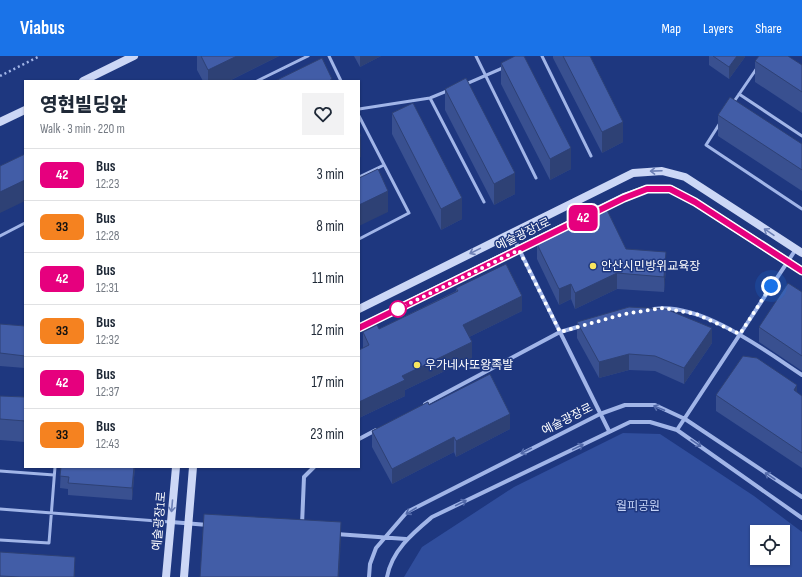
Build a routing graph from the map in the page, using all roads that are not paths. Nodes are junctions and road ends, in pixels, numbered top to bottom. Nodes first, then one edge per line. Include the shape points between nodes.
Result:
1 (134, 56) edge
2 (308, 56) edge
3 (328, 56) edge
4 (476, 56) edge
5 (542, 56) edge
6 (760, 62) edge
7 (507, 66) edge
8 (486, 76) junction
9 (85, 80) edge
10 (259, 80) edge
11 (340, 80) edge
12 (465, 84) edge
13 (451, 90) edge
14 (739, 94) junction
15 (430, 98) junction
16 (731, 107) edge
17 (360, 109) edge
18 (24, 110) edge
19 (360, 118) edge
20 (722, 119) edge
21 (0, 122) edge
22 (802, 136) edge
23 (591, 156) dead end
24 (384, 165) junction
25 (360, 177) edge
26 (536, 178) dead end
27 (484, 202) dead end
28 (802, 209) edge
29 (24, 224) edge
30 (511, 233) junction
31 (0, 236) edge
32 (360, 238) edge
33 (519, 250) junction
34 (799, 251) edge
35 (787, 262) junction
36 (802, 271) edge
37 (360, 308) edge
38 (647, 310) edge
39 (588, 324) edge
40 (360, 328) edge
41 (560, 332) junction
42 (740, 334) junction
43 (802, 375) edge
44 (421, 406) edge
45 (600, 414) junction
46 (685, 419) junction
47 (380, 428) edge
48 (677, 430) junction
49 (609, 432) junction
50 (360, 438) edge
51 (55, 468) edge
52 (176, 468) edge
53 (193, 468) edge
54 (313, 468) edge
55 (0, 471) edge
56 (54, 475) junction
57 (802, 498) edge
58 (0, 509) edge
59 (52, 513) junction
60 (802, 518) edge
61 (171, 522) junction
62 (188, 524) junction
63 (211, 525) edge
64 (302, 532) edge
65 (332, 534) edge
66 (385, 538) junction
67 (406, 539) junction
68 (0, 540) edge
69 (166, 577) edge
70 (184, 577) edge
71 (369, 577) edge
72 (387, 577) edge

1 - 9 street
2 - 10 lane
3 - 11 lane
4 - 8 lane
5 - 23 lane
6 - 14 lane
7 - 8 lane
8 - 12 lane
8 - 26 lane
13 - 15 lane
14 - 16 lane
14 - 22 lane
15 - 17 lane
15 - 27 lane
18 - 21 street
19 - 24 lane
20 - 28 lane via 706,145
24 - 25 lane
24 - 32 lane via 409,213
29 - 31 lane
30 - 33 street
34 -> 30 street, 예술광장1로 via 685,177 662,171 633,173
30 -> 37 street, 예술광장1로
33 - 35 street, 예술광장1로 via 624,198 647,189 670,189 695,202
33 - 40 street, 예술광장1로
33 - 41 street
34 - 35 street
35 - 36 street, 예술광장1로
35 - 42 street
38 - 42 street via 663,308 696,314
39 - 41 street
41 - 44 street
41 - 45 street
42 - 43 street
42 - 46 street
46 -> 45 street, 예술광장로 via 654,405 626,405
45 - 49 street
45 -> 66 street, 예술광장로 via 408,512
46 - 48 street
57 -> 46 street, 예술광장로
47 - 50 street
48 - 49 street via 650,422 630,422
48 -> 60 street
67 -> 49 street via 432,516
51 - 56 lane
52 -> 61 street, 예술광장1로
53 - 62 street
54 - 64 street via 304,477
55 - 56 lane
56 - 59 lane
58 - 59 lane
59 - 61 lane
59 - 68 lane via 49,543
61 - 62 street
61 - 69 street, 예술광장1로
62 - 63 street
62 - 70 street
65 - 66 street
66 - 67 street
66 - 71 street, 예술광장로 via 376,548 370,564
67 - 72 street via 389,566

